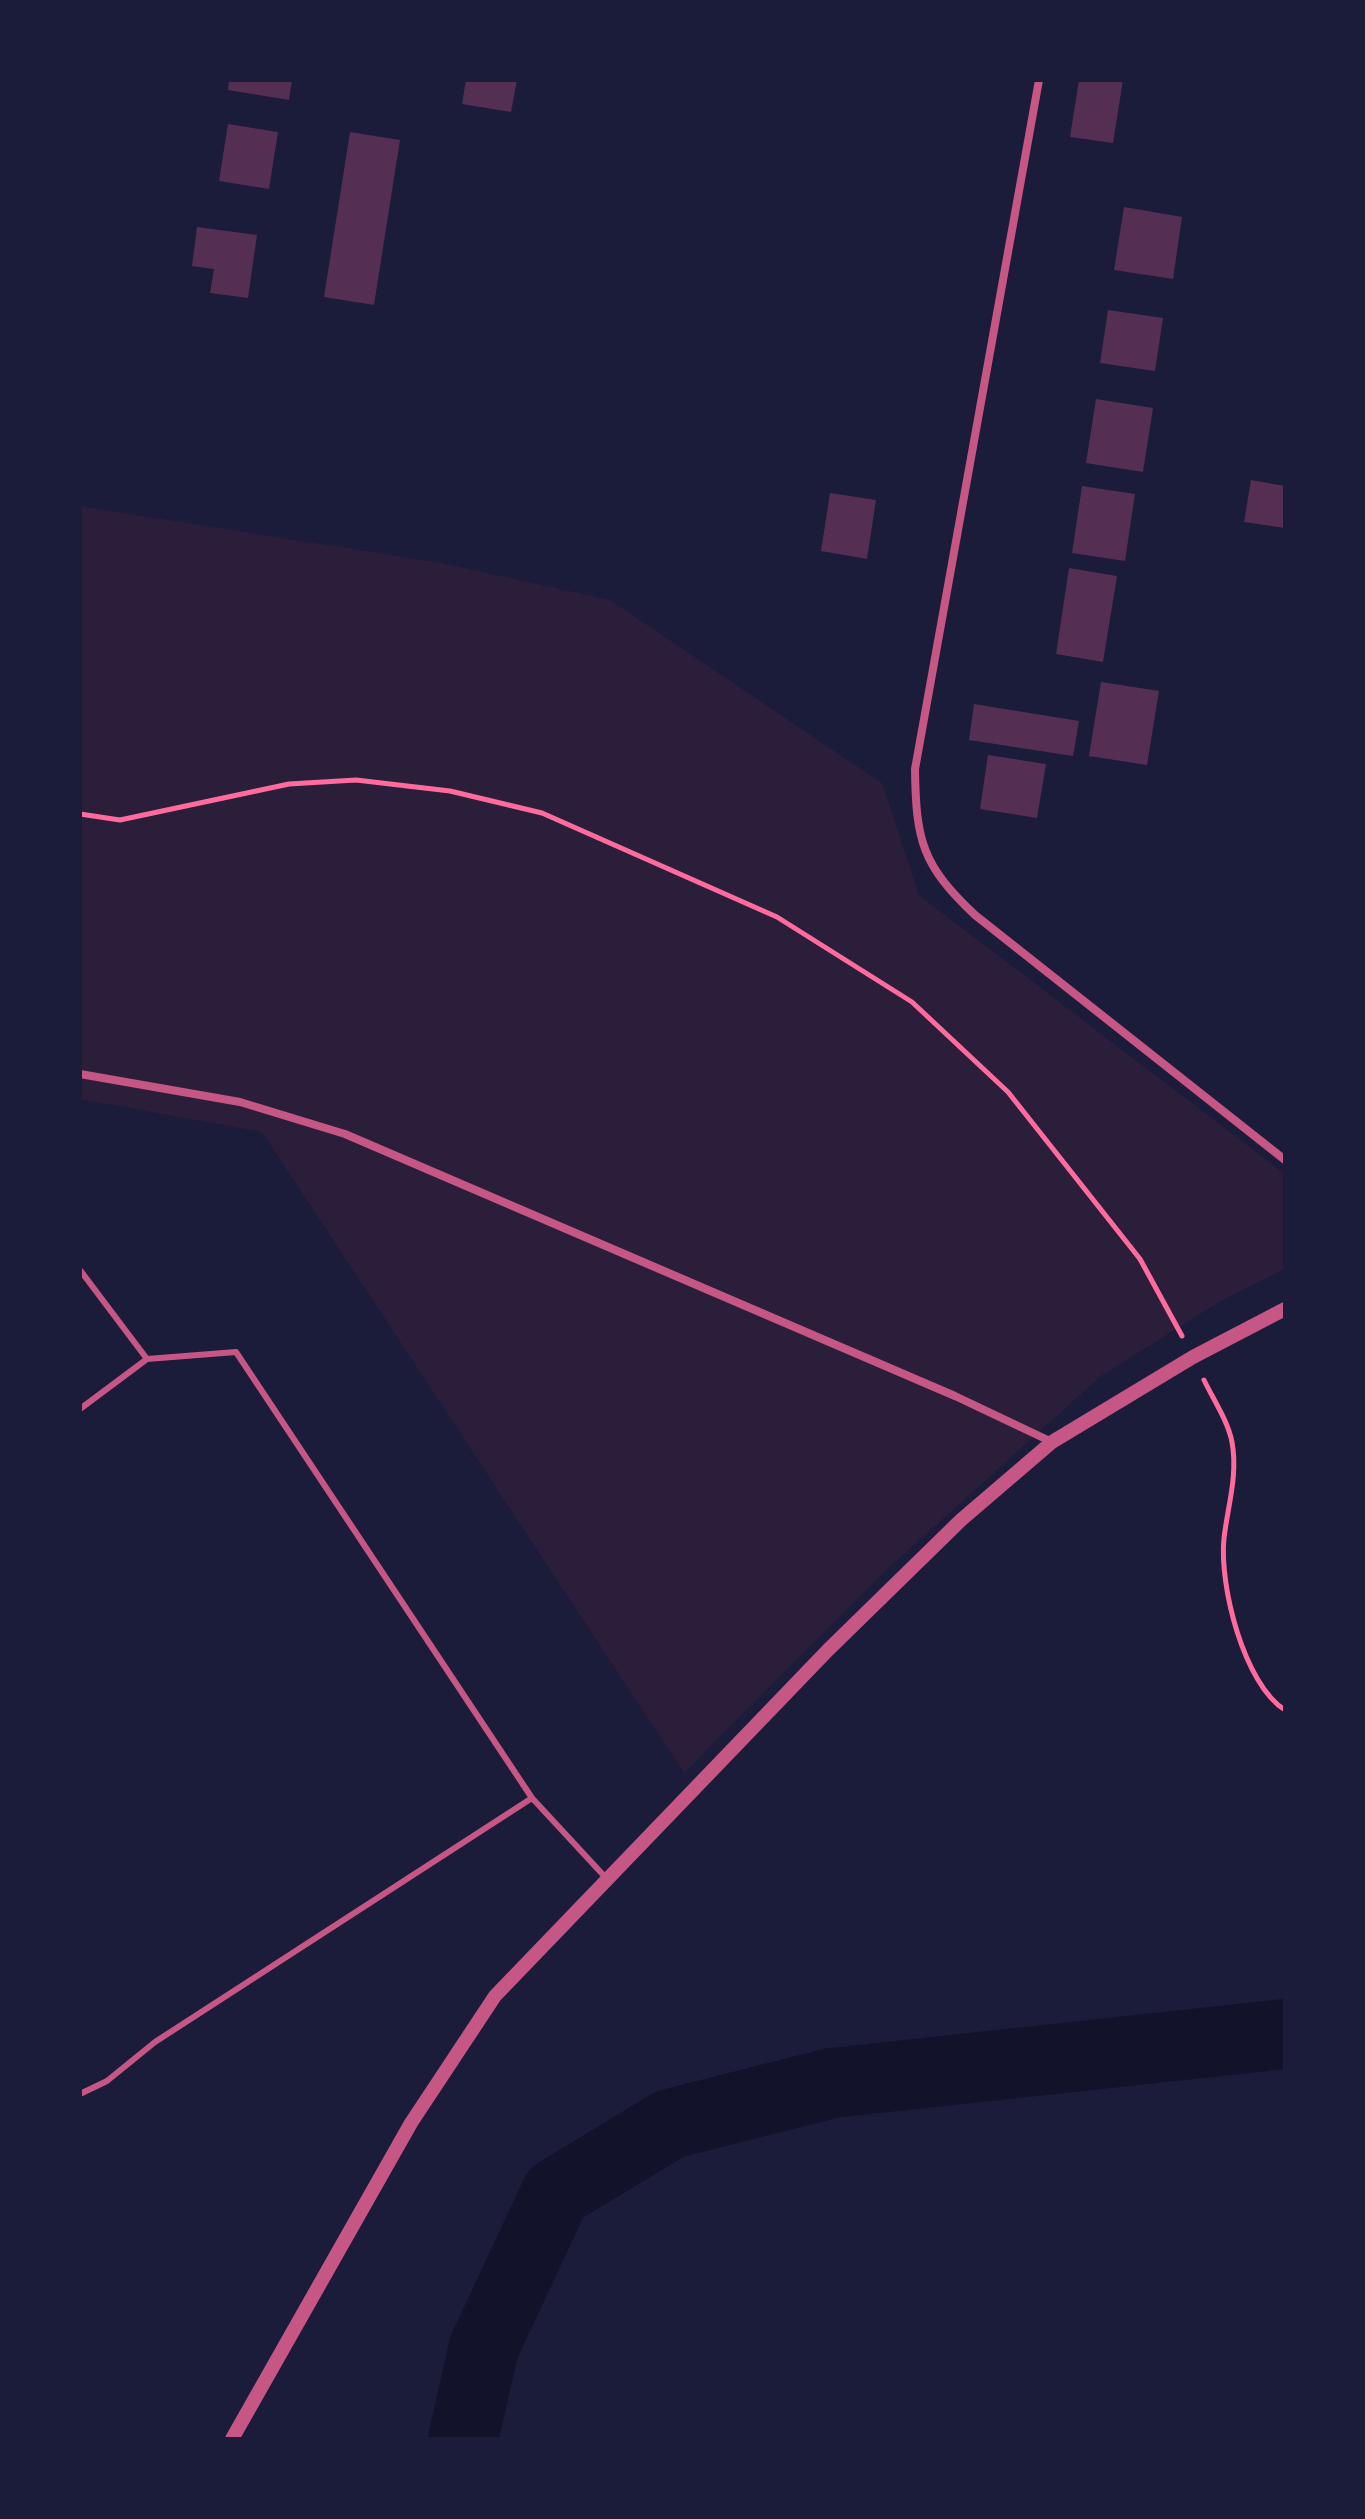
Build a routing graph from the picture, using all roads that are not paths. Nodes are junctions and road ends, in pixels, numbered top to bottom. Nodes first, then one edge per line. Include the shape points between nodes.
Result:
1 (1039, 80) edge
2 (80, 1074) edge
3 (1285, 1160) edge
4 (80, 1270) edge
5 (1285, 1309) edge
6 (147, 1359) junction
7 (80, 1409) edge
8 (1052, 1442) junction
9 (532, 1798) junction
10 (607, 1879) junction
11 (80, 2094) edge
12 (232, 2439) edge

1 - 3 street via 915,769 923,850 941,882 975,915
2 - 8 street via 240,1102 345,1134
4 - 6 lane
5 - 8 street
6 - 7 lane
6 - 9 lane via 236,1352
8 - 10 street via 961,1520 828,1650
9 - 10 lane
9 - 11 lane
10 - 12 street via 495,1996 411,2123

